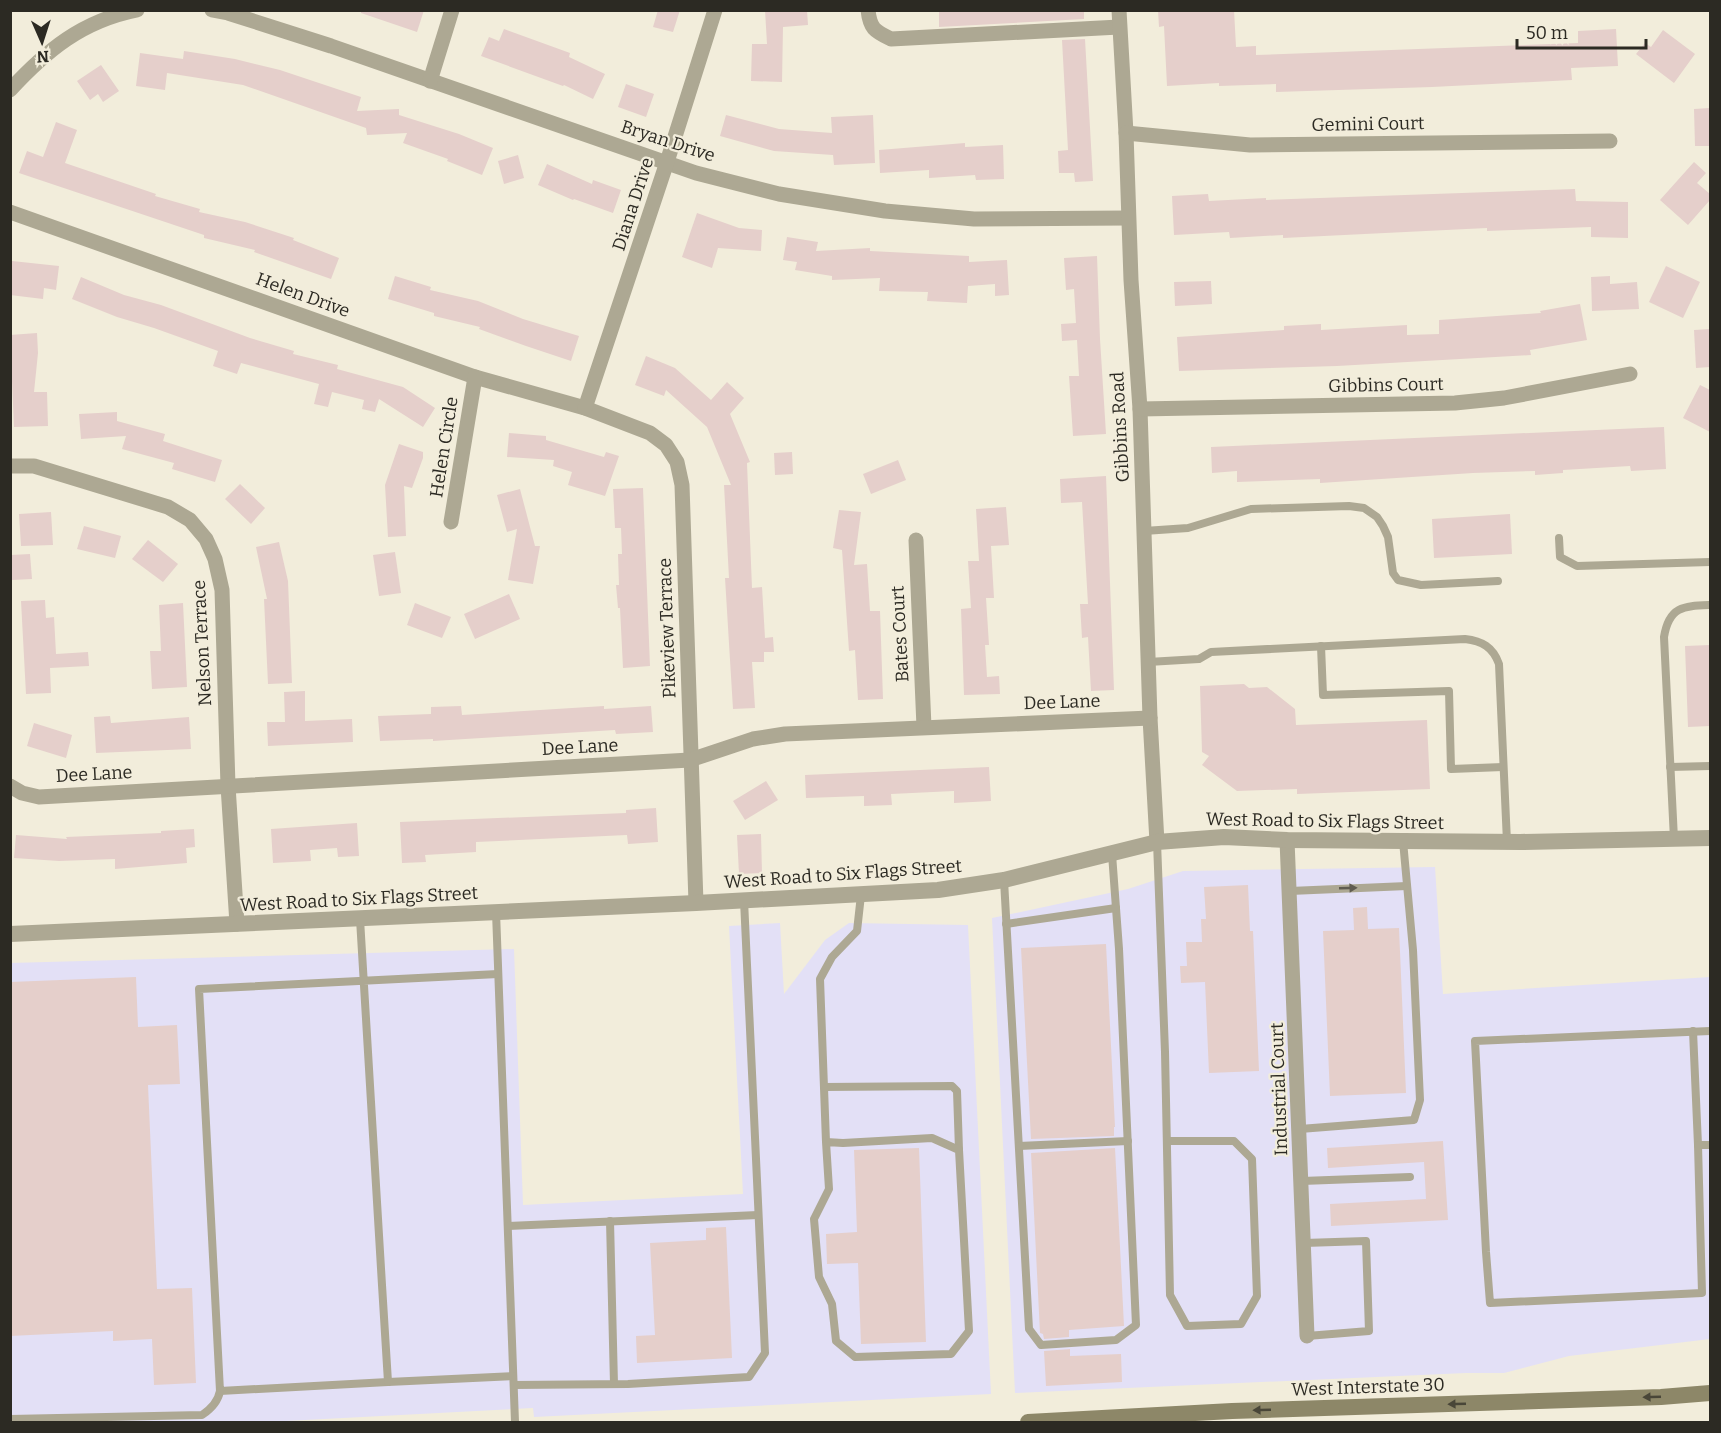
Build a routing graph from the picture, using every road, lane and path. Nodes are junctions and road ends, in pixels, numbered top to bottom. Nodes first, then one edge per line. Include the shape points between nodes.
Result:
1 (137, 10) edge
2 (212, 10) edge
3 (452, 10) edge
4 (715, 10) edge
5 (868, 10) edge
6 (1119, 10) edge
7 (1119, 27) junction
8 (430, 81) junction
9 (10, 90) edge
10 (1126, 133) junction
11 (1610, 141) dead end
12 (667, 162) junction
13 (10, 212) edge
14 (1128, 218) junction
15 (1630, 374) dead end
16 (474, 377) junction
17 (585, 408) junction
18 (1140, 409) junction
19 (10, 466) edge
20 (451, 522) dead end
21 (1144, 531) junction
22 (1559, 538) dead end
23 (916, 540) dead end
24 (1710, 562) edge
25 (1498, 581) dead end
26 (1710, 605) edge
27 (1321, 646) junction
28 (1148, 662) junction
29 (1150, 718) junction
30 (924, 727) junction
31 (690, 760) junction
32 (1710, 766) edge
33 (1503, 767) junction
34 (1670, 767) junction
35 (10, 786) edge
36 (228, 786) junction
37 (1710, 838) edge
38 (1674, 839) junction
39 (1287, 840) junction
40 (1403, 841) junction
41 (1157, 842) junction
42 (1507, 842) junction
43 (1112, 854) junction
44 (1004, 880) junction
45 (1407, 886) junction
46 (1290, 891) junction
47 (861, 893) junction
48 (744, 900) junction
49 (696, 903) junction
50 (1116, 908) junction
51 (496, 912) junction
52 (360, 919) junction
53 (237, 924) junction
54 (1006, 924) junction
55 (10, 934) edge
56 (498, 974) junction
57 (363, 980) junction
58 (1693, 1031) junction
59 (1710, 1031) edge
60 (824, 1087) junction
61 (1300, 1129) junction
62 (1128, 1141) junction
63 (1167, 1141) junction
64 (826, 1142) junction
65 (1710, 1145) edge
66 (1019, 1146) junction
67 (1698, 1146) junction
68 (958, 1150) junction
69 (1410, 1177) dead end
70 (1302, 1181) junction
71 (758, 1215) junction
72 (610, 1221) junction
73 (508, 1226) junction
74 (1304, 1243) junction
75 (1307, 1336) joint
76 (513, 1376) junction
77 (388, 1382) junction
78 (614, 1384) junction
79 (514, 1385) junction
80 (220, 1391) junction
81 (1710, 1393) edge
82 (10, 1419) edge
83 (515, 1422) edge
84 (1028, 1422) edge

1 - 9 street via 98,21 63,40
2 - 8 street, Bryan Drive
3 - 8 street
4 - 12 street, Diana Drive
5 - 7 street via 876,32 891,39
6 - 7 street, Gibbins Road
7 - 10 street, Gibbins Road
8 - 12 street, Bryan Drive
10 - 11 street, Gemini Court via 1250,145
10 - 14 street, Gibbins Road
12 - 14 street, Bryan Drive via 779,194 885,211 974,219
12 - 17 street, Diana Drive
13 - 16 street, Helen Drive
14 - 18 street, Gibbins Road
15 - 18 street, Gibbins Court via 1504,398 1455,403
16 - 17 street, Helen Drive
16 - 20 street, Helen Circle
17 - 31 street, Pikeview Terrace via 650,433 666,445 677,462 682,485
18 - 21 street, Gibbins Road
19 - 36 street, Nelson Terrace via 34,466 168,507 190,520 206,539 222,590
21 - 25 lane via 1188,528 1251,509 1349,506 1370,512 1383,526 1398,580 1421,585
21 - 28 street, Gibbins Road
22 - 24 lane via 1560,557 1577,566
23 - 30 street, Bates Court
26 - 34 lane via 1686,606 1666,625
27 - 28 lane via 1211,652 1199,658
27 - 33 lane via 1465,639 1488,646 1499,664
27 - 33 lane via 1323,695 1449,691 1451,769
28 - 29 street, Gibbins Road
29 - 30 street, Dee Lane
29 - 41 street, Gibbins Road
30 - 31 street, Dee Lane via 785,734 753,739
31 - 36 street, Dee Lane
31 - 49 street, Pikeview Terrace
32 - 34 lane
33 - 42 lane
34 - 38 lane
35 - 36 street, Dee Lane via 39,796
36 - 53 street, Nelson Terrace
37 - 38 street, West Road to Six Flags Street
38 - 42 street, West Road to Six Flags Street
39 - 40 street, West Road to Six Flags Street
39 - 41 street, West Road to Six Flags Street via 1224,837
39 - 46 street, Industrial Court
40 - 42 street, West Road to Six Flags Street
40 - 45 lane
41 - 43 street, West Road to Six Flags Street
41 - 63 lane
43 - 44 street, West Road to Six Flags Street
43 - 50 lane
44 - 47 street, West Road to Six Flags Street via 938,890
44 - 54 lane
46 -> 45 lane
45 - 61 lane via 1420,1100 1414,1120
46 - 61 street, Industrial Court
47 - 48 street, West Road to Six Flags Street
47 - 60 lane via 857,931 832,957 820,979
48 - 49 street, West Road to Six Flags Street
48 - 71 lane
49 - 51 street, West Road to Six Flags Street
50 - 54 lane
50 - 62 lane
51 - 52 street, West Road to Six Flags Street
51 - 56 lane
52 - 53 street, West Road to Six Flags Street
52 - 57 lane
53 - 55 street, West Road to Six Flags Street
54 - 66 lane
56 - 57 lane
56 - 73 lane
57 - 77 lane
57 - 80 lane via 199,989
58 - 59 lane
58 - 67 lane
58 - 67 lane via 1475,1041 1490,1303 1702,1293
60 - 64 lane
60 - 68 lane via 952,1086 957,1091
61 - 70 street, Industrial Court
62 - 66 lane
62 - 66 lane via 1136,1325 1116,1340 1041,1345 1029,1329
63 - 63 lane via 1170,1295 1186,1326 1241,1324 1257,1296 1252,1159 1234,1141
64 - 68 lane via 932,1138
64 - 68 lane via 829,1189 814,1219 819,1277 832,1304 836,1341 855,1358 951,1354 969,1331
65 - 67 lane
69 - 70 lane
70 - 74 street, Industrial Court
71 - 72 lane
71 - 78 lane via 765,1353 749,1377
72 - 73 lane
72 - 78 lane
73 - 76 lane
74 - 75 street, Industrial Court
74 - 75 lane via 1366,1241 1369,1320 1369,1331
76 - 77 lane
76 - 79 lane
77 - 80 lane
78 - 79 lane
79 - 83 lane
80 - 82 lane via 211,1409 202,1415
81 -> 84 main road, West Interstate 30

